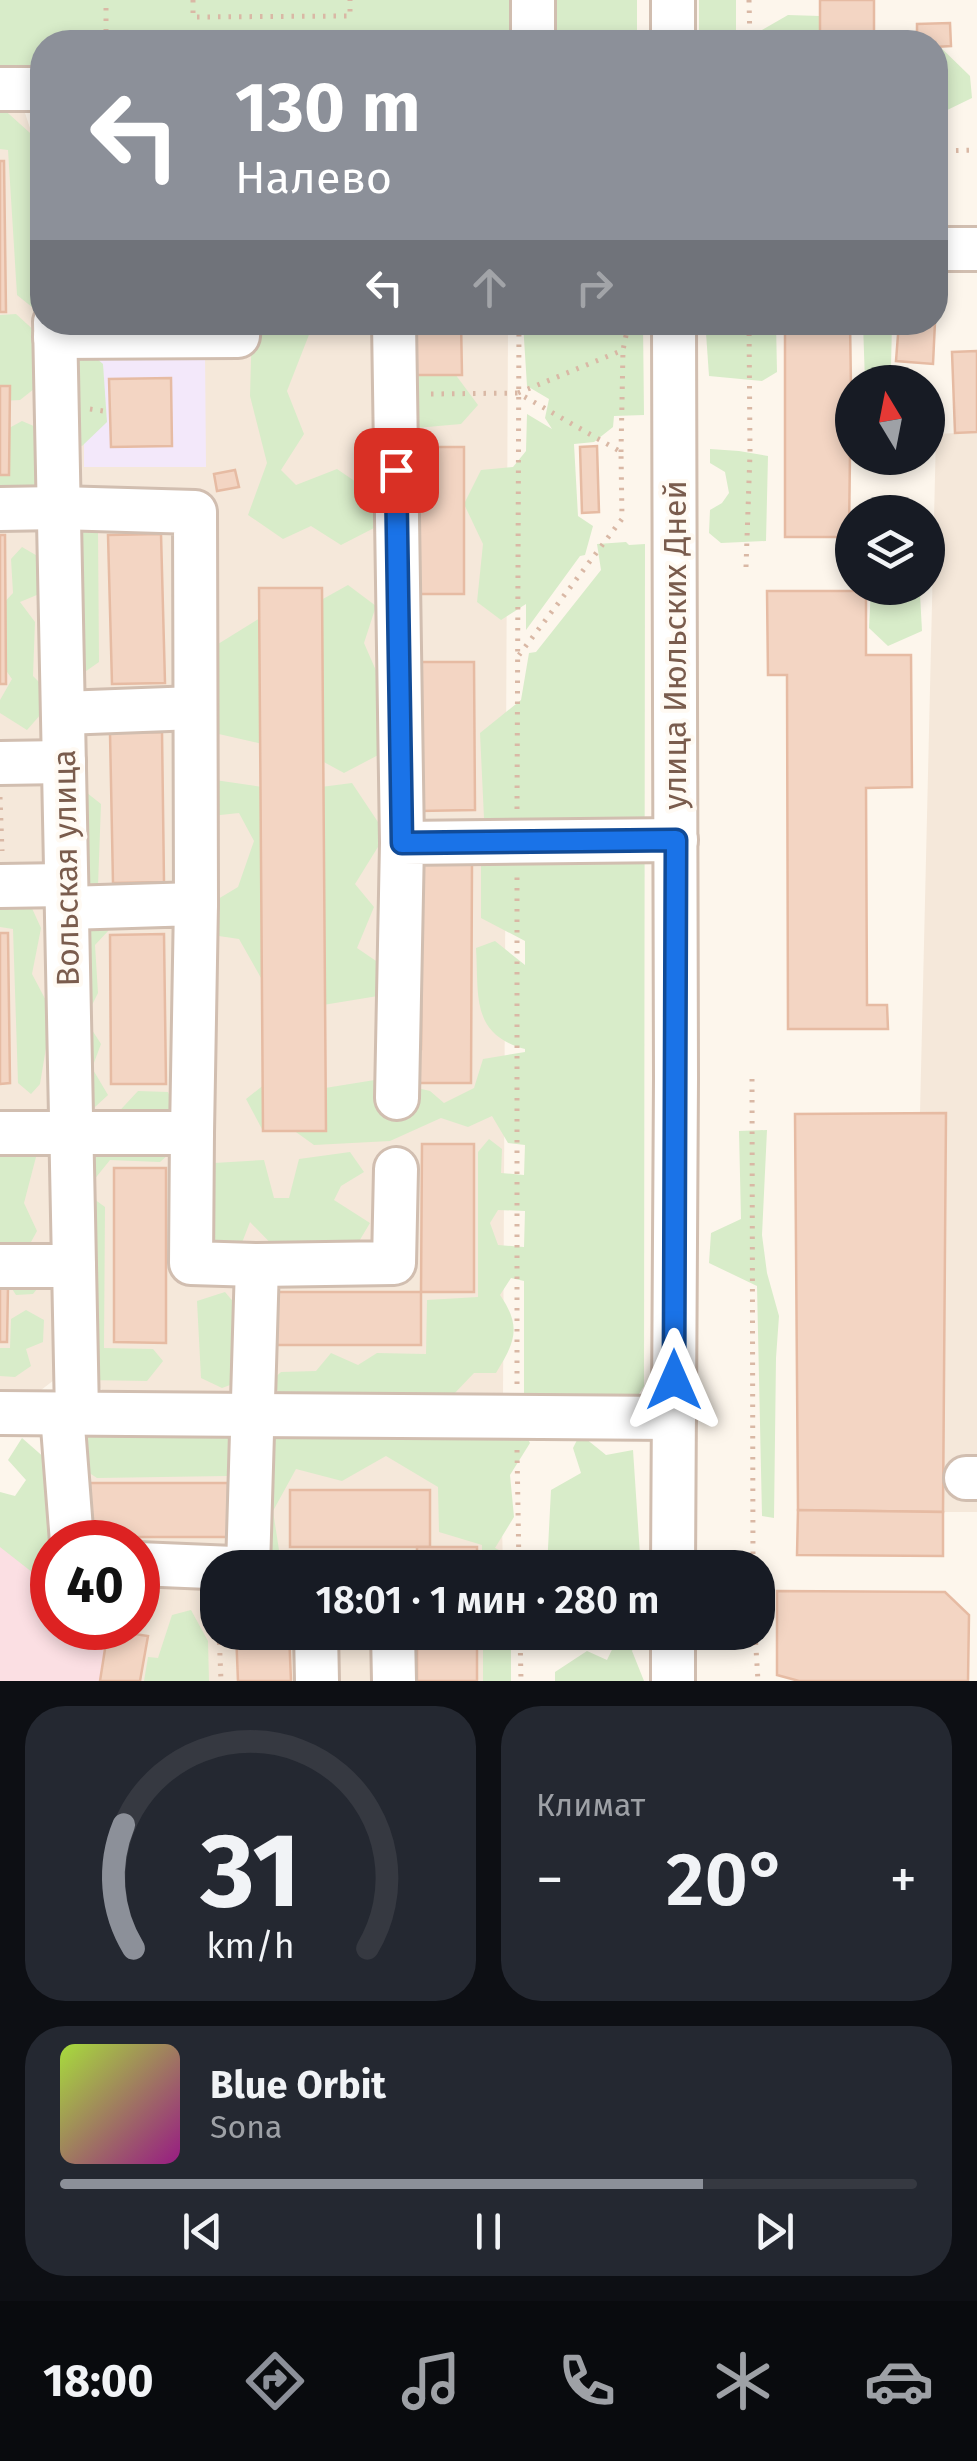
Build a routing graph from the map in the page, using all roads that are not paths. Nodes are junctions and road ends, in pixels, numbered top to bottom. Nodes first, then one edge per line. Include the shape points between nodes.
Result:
1 (532, 0) edge
2 (673, 0) edge
3 (532, 30) edge
4 (673, 30) edge
5 (0, 90) edge
6 (30, 90) edge
7 (948, 249) edge
8 (977, 249) edge
9 (55, 335) edge
10 (208, 335) edge
11 (238, 335) edge
12 (394, 335) edge
13 (674, 335) edge
14 (59, 508) junction
15 (0, 510) edge
16 (195, 708) junction
17 (63, 713) junction
18 (64, 762) junction
19 (0, 763) edge
20 (676, 840) junction
21 (402, 843) junction
22 (2, 886) edge
23 (67, 897) junction
24 (196, 904) junction
25 (397, 1098) dead end
26 (0, 1133) edge
27 (192, 1133) junction
28 (72, 1134) junction
29 (396, 1168) dead end
30 (257, 1264) junction
31 (0, 1266) edge
32 (74, 1266) junction
33 (0, 1413) edge
34 (70, 1414) junction
35 (253, 1415) junction
36 (674, 1418) junction
37 (72, 1520) edge
38 (249, 1550) edge
39 (674, 1550) edge
40 (160, 1565) edge
41 (200, 1567) edge
42 (316, 1650) edge
43 (393, 1650) edge
44 (673, 1650) edge
45 (317, 1681) edge
46 (394, 1681) edge
47 (673, 1681) edge

1 - 3 street
2 - 4 street
5 - 6 street
7 - 8 street
9 - 14 street, Вольская улица
10 - 11 street
12 - 21 street
13 - 20 street, улица Июльских Дней
14 - 15 street
14 - 16 street via 195,512
14 - 17 street, Вольская улица
16 - 17 street
16 - 24 street
17 - 18 street, Вольская улица
18 - 19 street
18 - 23 street, Вольская улица
20 - 21 street
20 - 36 street, улица Июльских Дней
21 - 25 street
22 - 23 street
23 - 24 street
23 - 28 street, Вольская улица
24 - 27 street
26 - 28 street
27 - 28 street
27 - 30 street via 191,1263
28 - 32 street, Вольская улица
29 - 30 street via 394,1262
30 - 35 street
31 - 32 street
32 - 34 street, Вольская улица
33 - 34 street
34 - 35 street
34 - 37 street, Вольская улица
35 - 36 street
35 - 38 street
36 - 39 street, улица Июльских Дней
40 - 41 street
42 - 45 street
43 - 46 street
44 - 47 street

